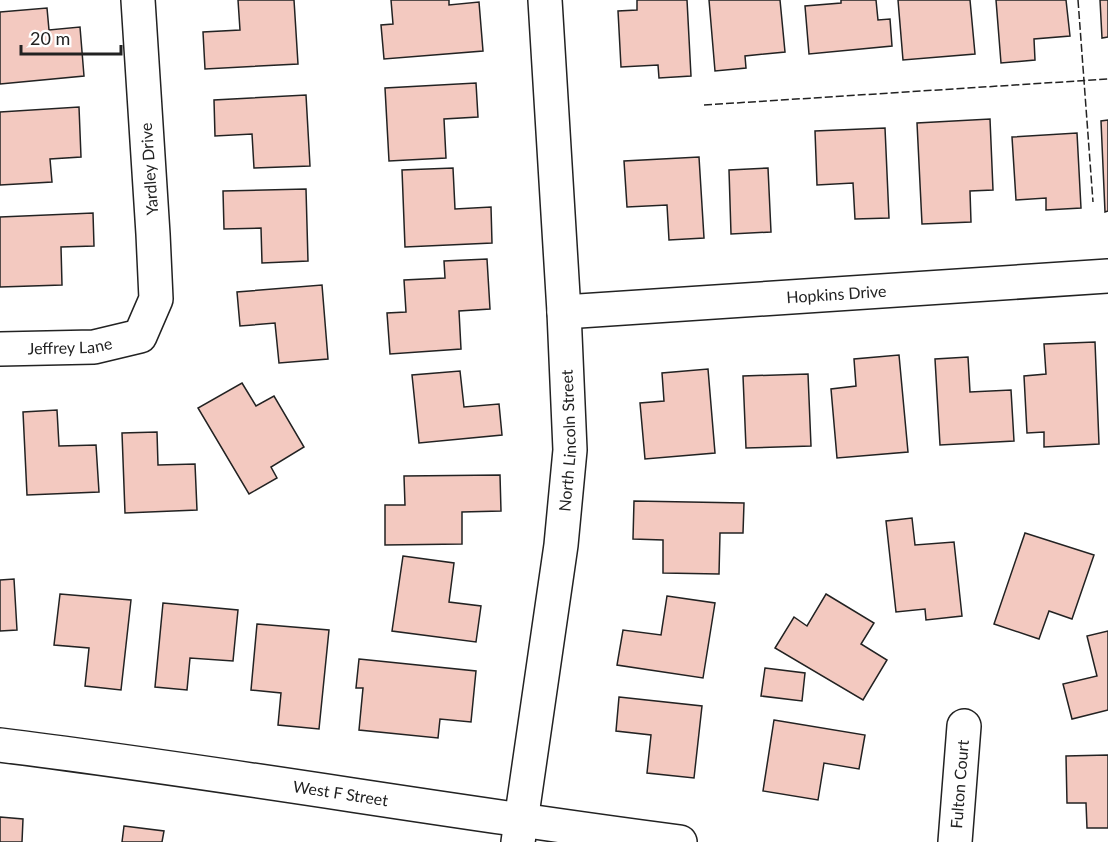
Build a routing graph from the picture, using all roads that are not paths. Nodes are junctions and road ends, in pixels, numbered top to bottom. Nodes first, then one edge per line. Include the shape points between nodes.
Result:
1 (138, 0) edge
2 (545, 0) edge
3 (1108, 276) edge
4 (564, 312) junction
5 (140, 336) joint
6 (0, 349) edge
7 (964, 726) dead end
8 (0, 745) edge
9 (520, 832) edge
10 (681, 842) edge
11 (955, 842) edge

1 - 5 street, Yardley Drive via 156,299
2 - 4 street, North Lincoln Street
3 - 4 street, Hopkins Drive
4 - 9 street, North Lincoln Street via 570,450 561,544
5 - 6 street, Jeffrey Lane via 94,346
7 - 11 street, Fulton Court
8 - 9 street, West F Street via 123,760
9 - 10 street, West F Street

